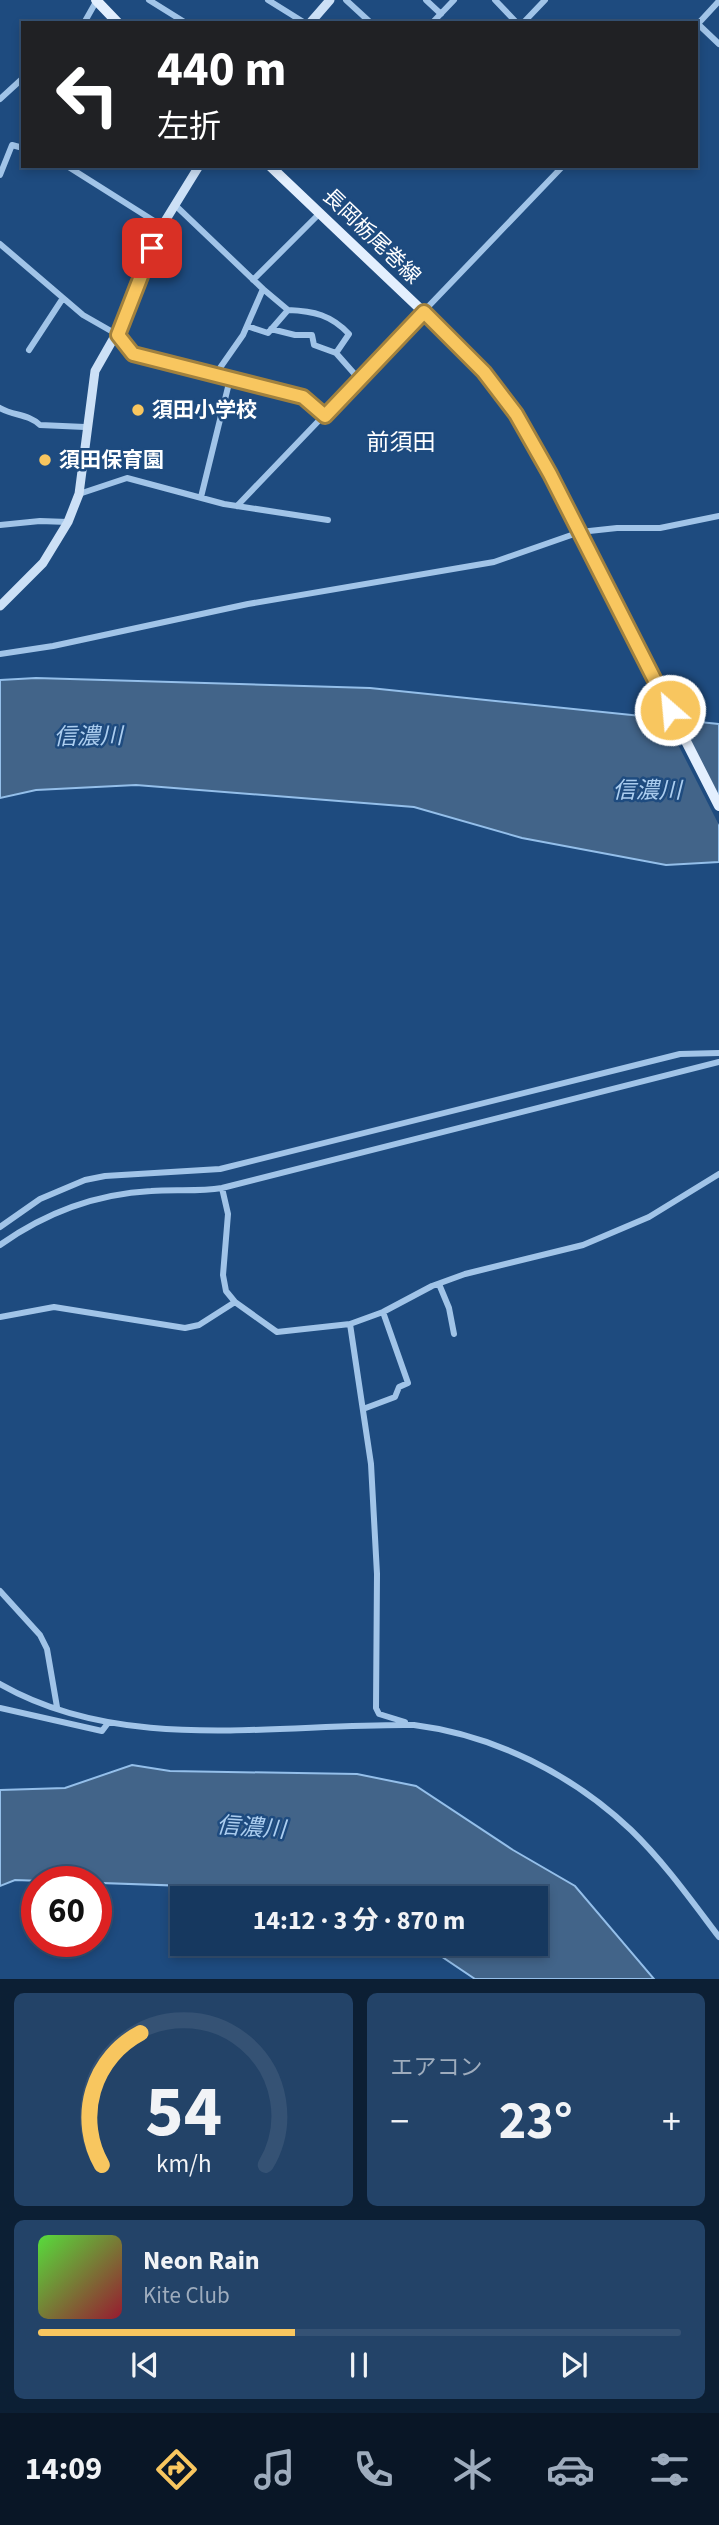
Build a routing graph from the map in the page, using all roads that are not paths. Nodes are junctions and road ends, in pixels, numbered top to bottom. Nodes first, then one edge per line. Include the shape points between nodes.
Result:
1 (97, 0) edge
2 (149, 0) edge
3 (268, 0) edge
4 (330, 0) edge
5 (346, 0) edge
6 (426, 0) edge
7 (454, 0) edge
8 (495, 0) edge
9 (545, 0) edge
10 (719, 1) edge
11 (441, 14) junction
12 (85, 21) edge
13 (116, 21) edge
14 (183, 21) edge
15 (305, 21) edge
16 (310, 21) edge
17 (370, 21) edge
18 (434, 21) edge
19 (515, 21) edge
20 (525, 21) edge
21 (698, 24) edge
22 (698, 26) edge
23 (719, 44) edge
24 (21, 80) edge
25 (0, 99) edge
26 (21, 147) edge
27 (71, 168) edge
28 (198, 168) edge
29 (272, 168) edge
30 (561, 168) edge
31 (0, 175) edge
32 (176, 206) junction
33 (320, 213) junction
34 (162, 226) junction
35 (0, 244) edge
36 (253, 280) junction
37 (263, 289) junction
38 (63, 298) junction
39 (289, 310) junction
40 (424, 312) junction
41 (247, 326) junction
42 (271, 329) junction
43 (118, 335) junction
44 (29, 350) dead end
45 (336, 354) junction
46 (215, 375) junction
47 (230, 379) junction
48 (359, 379) junction
49 (0, 408) edge
50 (325, 416) junction
51 (85, 427) junction
52 (79, 494) junction
53 (201, 497) junction
54 (237, 506) junction
55 (719, 516) edge
56 (328, 520) dead end
57 (68, 522) junction
58 (0, 525) edge
59 (580, 532) junction
60 (0, 606) edge
61 (0, 654) edge
62 (719, 806) edge
63 (719, 1053) edge
64 (719, 1062) edge
65 (719, 1174) edge
66 (222, 1188) junction
67 (0, 1227) edge
68 (0, 1245) edge
69 (439, 1284) junction
70 (234, 1302) junction
71 (383, 1312) junction
72 (0, 1317) edge
73 (350, 1324) junction
74 (454, 1334) dead end
75 (363, 1409) junction
76 (0, 1591) edge
77 (0, 1684) edge
78 (57, 1707) junction
79 (0, 1708) edge
80 (108, 1723) junction
81 (414, 1725) junction
82 (719, 1937) edge

1 - 12 street
1 - 13 main road
2 - 14 street
3 - 15 street
4 - 16 main road
5 - 17 street
6 - 11 street
7 - 11 street
8 - 19 street
9 - 20 street
10 - 21 street
11 - 18 street
22 - 23 street
24 - 25 street
26 - 31 street via 12,145
27 - 34 street
28 - 32 main road
29 - 33 main road, 長岡栃尾巻線
30 - 40 street
32 - 34 main road
32 - 36 street
33 - 36 street
33 - 40 main road, 長岡栃尾巻線
34 - 43 main road
35 - 38 street
36 - 37 street
37 - 39 street
37 - 41 street
38 - 43 street
38 - 44 street
39 - 42 street
39 - 45 street via 334,318 349,334
40 - 48 street
40 - 59 main road, 長岡栃尾巻線 via 503,397
41 - 42 street via 268,333
41 - 46 street
42 - 45 street via 312,335 314,345
43 - 46 street via 133,354
43 - 51 main road via 95,371
45 - 48 street
46 - 47 street
47 - 50 street via 303,397
47 - 53 street
48 - 50 street
49 - 51 street via 32,417 40,425
50 - 54 street
51 - 52 main road
52 - 53 street via 127,478
52 - 57 main road
53 - 54 street
54 - 56 street
55 - 59 street via 660,528
57 - 58 street
57 - 60 main road via 43,563
59 - 61 street via 494,562 247,604
59 - 62 main road, 長岡栃尾巻線
63 - 67 street via 680,1054 220,1170 85,1180 40,1199
64 - 66 street
65 - 69 street via 649,1217 583,1245
66 - 68 street via 194,1193 141,1192 78,1204 39,1220
66 - 70 street via 228,1214 223,1275
69 - 71 street
69 - 74 street
70 - 72 street via 199,1325 185,1328 54,1307
70 - 73 street via 277,1332
71 - 73 street
71 - 75 street via 408,1383 399,1387 395,1397
73 - 75 street
75 - 81 street via 377,1574 376,1708 379,1714
76 - 78 street via 47,1649
77 - 78 street
78 - 80 street
79 - 80 street via 102,1731
80 - 81 street via 220,1729
81 - 82 street via 485,1741 528,1759 594,1799 666,1868

